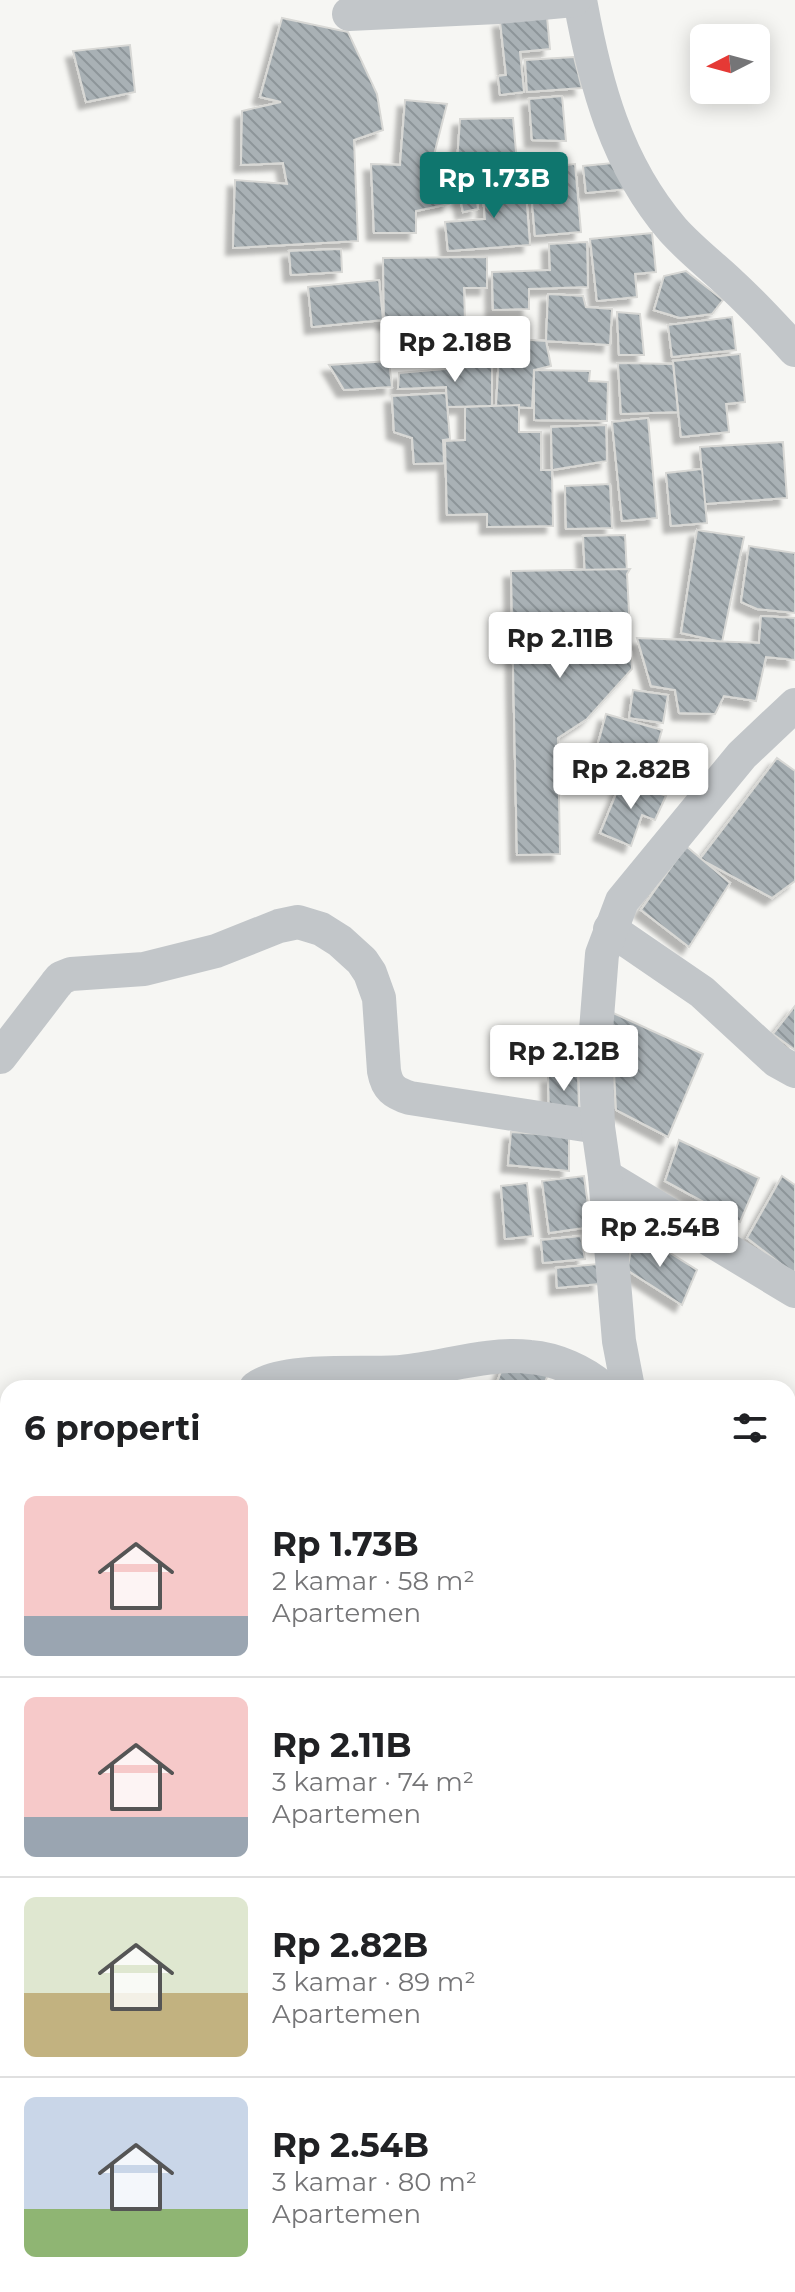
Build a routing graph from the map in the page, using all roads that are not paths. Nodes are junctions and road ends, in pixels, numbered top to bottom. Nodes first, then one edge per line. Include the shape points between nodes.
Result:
1 (574, 0) edge
2 (580, 0) edge
3 (349, 14) dead end
4 (795, 350) edge
5 (795, 705) edge
6 (610, 929) junction
7 (0, 1057) edge
8 (795, 1071) edge
9 (598, 1127) junction
10 (605, 1176) junction
11 (795, 1291) edge
12 (273, 1380) edge
13 (593, 1380) edge
14 (626, 1380) edge

1 - 3 street
2 - 4 street via 594,77 633,171 671,228
5 - 6 street via 742,755 622,901
6 - 8 street via 702,992 777,1061
6 - 9 street via 598,986
7 - 9 street via 66,975 144,969 298,922 340,941 370,973 379,998 384,1071 392,1091
9 - 10 street
10 - 11 street
10 - 14 street
12 - 13 street via 402,1372 515,1355 535,1357

